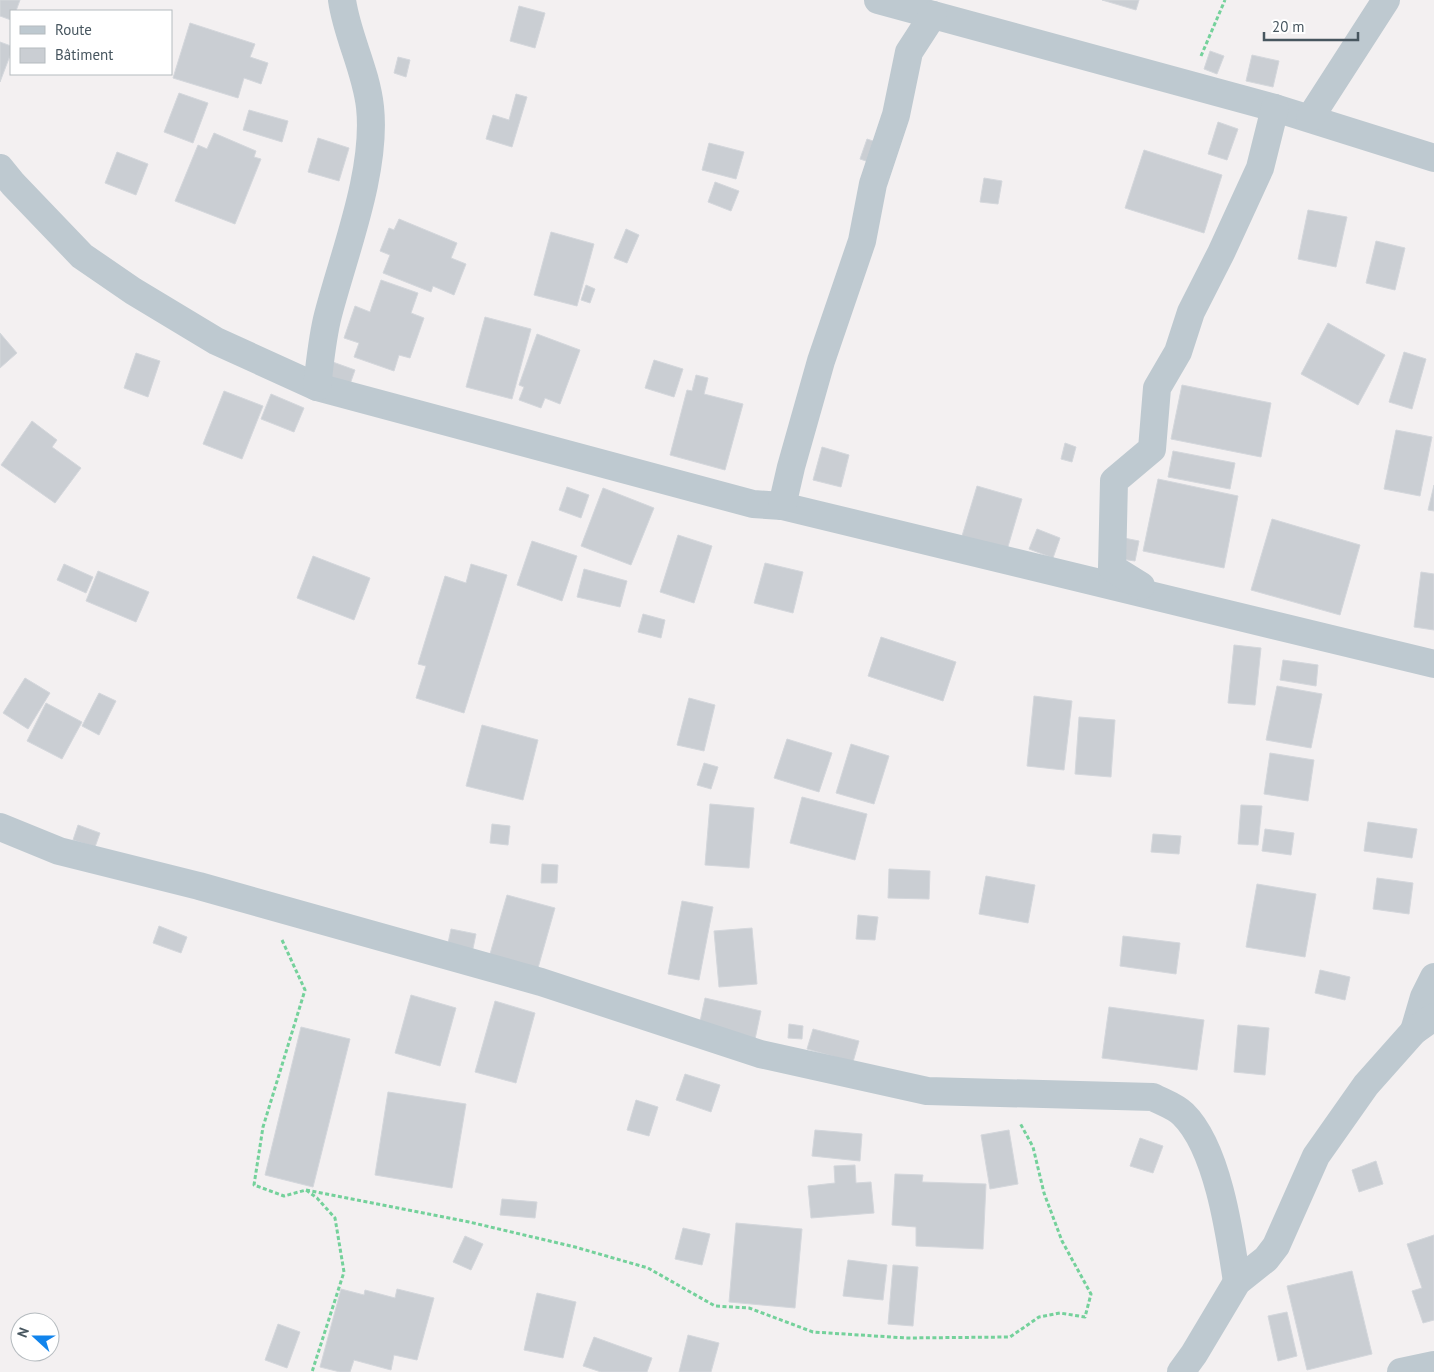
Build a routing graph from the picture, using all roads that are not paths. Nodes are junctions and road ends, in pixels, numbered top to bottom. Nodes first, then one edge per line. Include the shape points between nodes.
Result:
1 (342, 0) edge
2 (878, 0) edge
3 (1386, 0) edge
4 (933, 14) junction
5 (1275, 108) junction
6 (1310, 118) junction
7 (1434, 158) edge
8 (0, 168) edge
9 (317, 387) junction
10 (782, 506) junction
11 (1157, 596) junction
12 (1434, 664) edge
13 (0, 827) edge
14 (1434, 977) edge
15 (1424, 1024) edge
16 (1237, 1282) junction
17 (1434, 1365) edge
18 (1181, 1372) edge
19 (1401, 1372) edge

1 - 9 street via 367,89 370,147 356,220 327,317
2 - 4 street
3 - 6 street
4 - 5 street
4 - 10 street via 909,52 896,115 873,184 862,241 821,361
5 - 6 street
5 - 11 street via 1260,168 1191,312 1178,352 1157,388 1152,449 1114,481 1112,568
6 - 7 street
8 - 9 street via 82,256 216,341
9 - 10 street via 753,504
10 - 11 street
11 - 12 street
13 - 16 street via 58,851 266,904 541,982 760,1054 918,1089 1153,1097 1182,1113 1201,1136 1228,1218
14 - 15 street via 1424,997
15 - 16 street via 1366,1085 1316,1156 1276,1246 1266,1259
16 - 18 street
17 - 19 street

